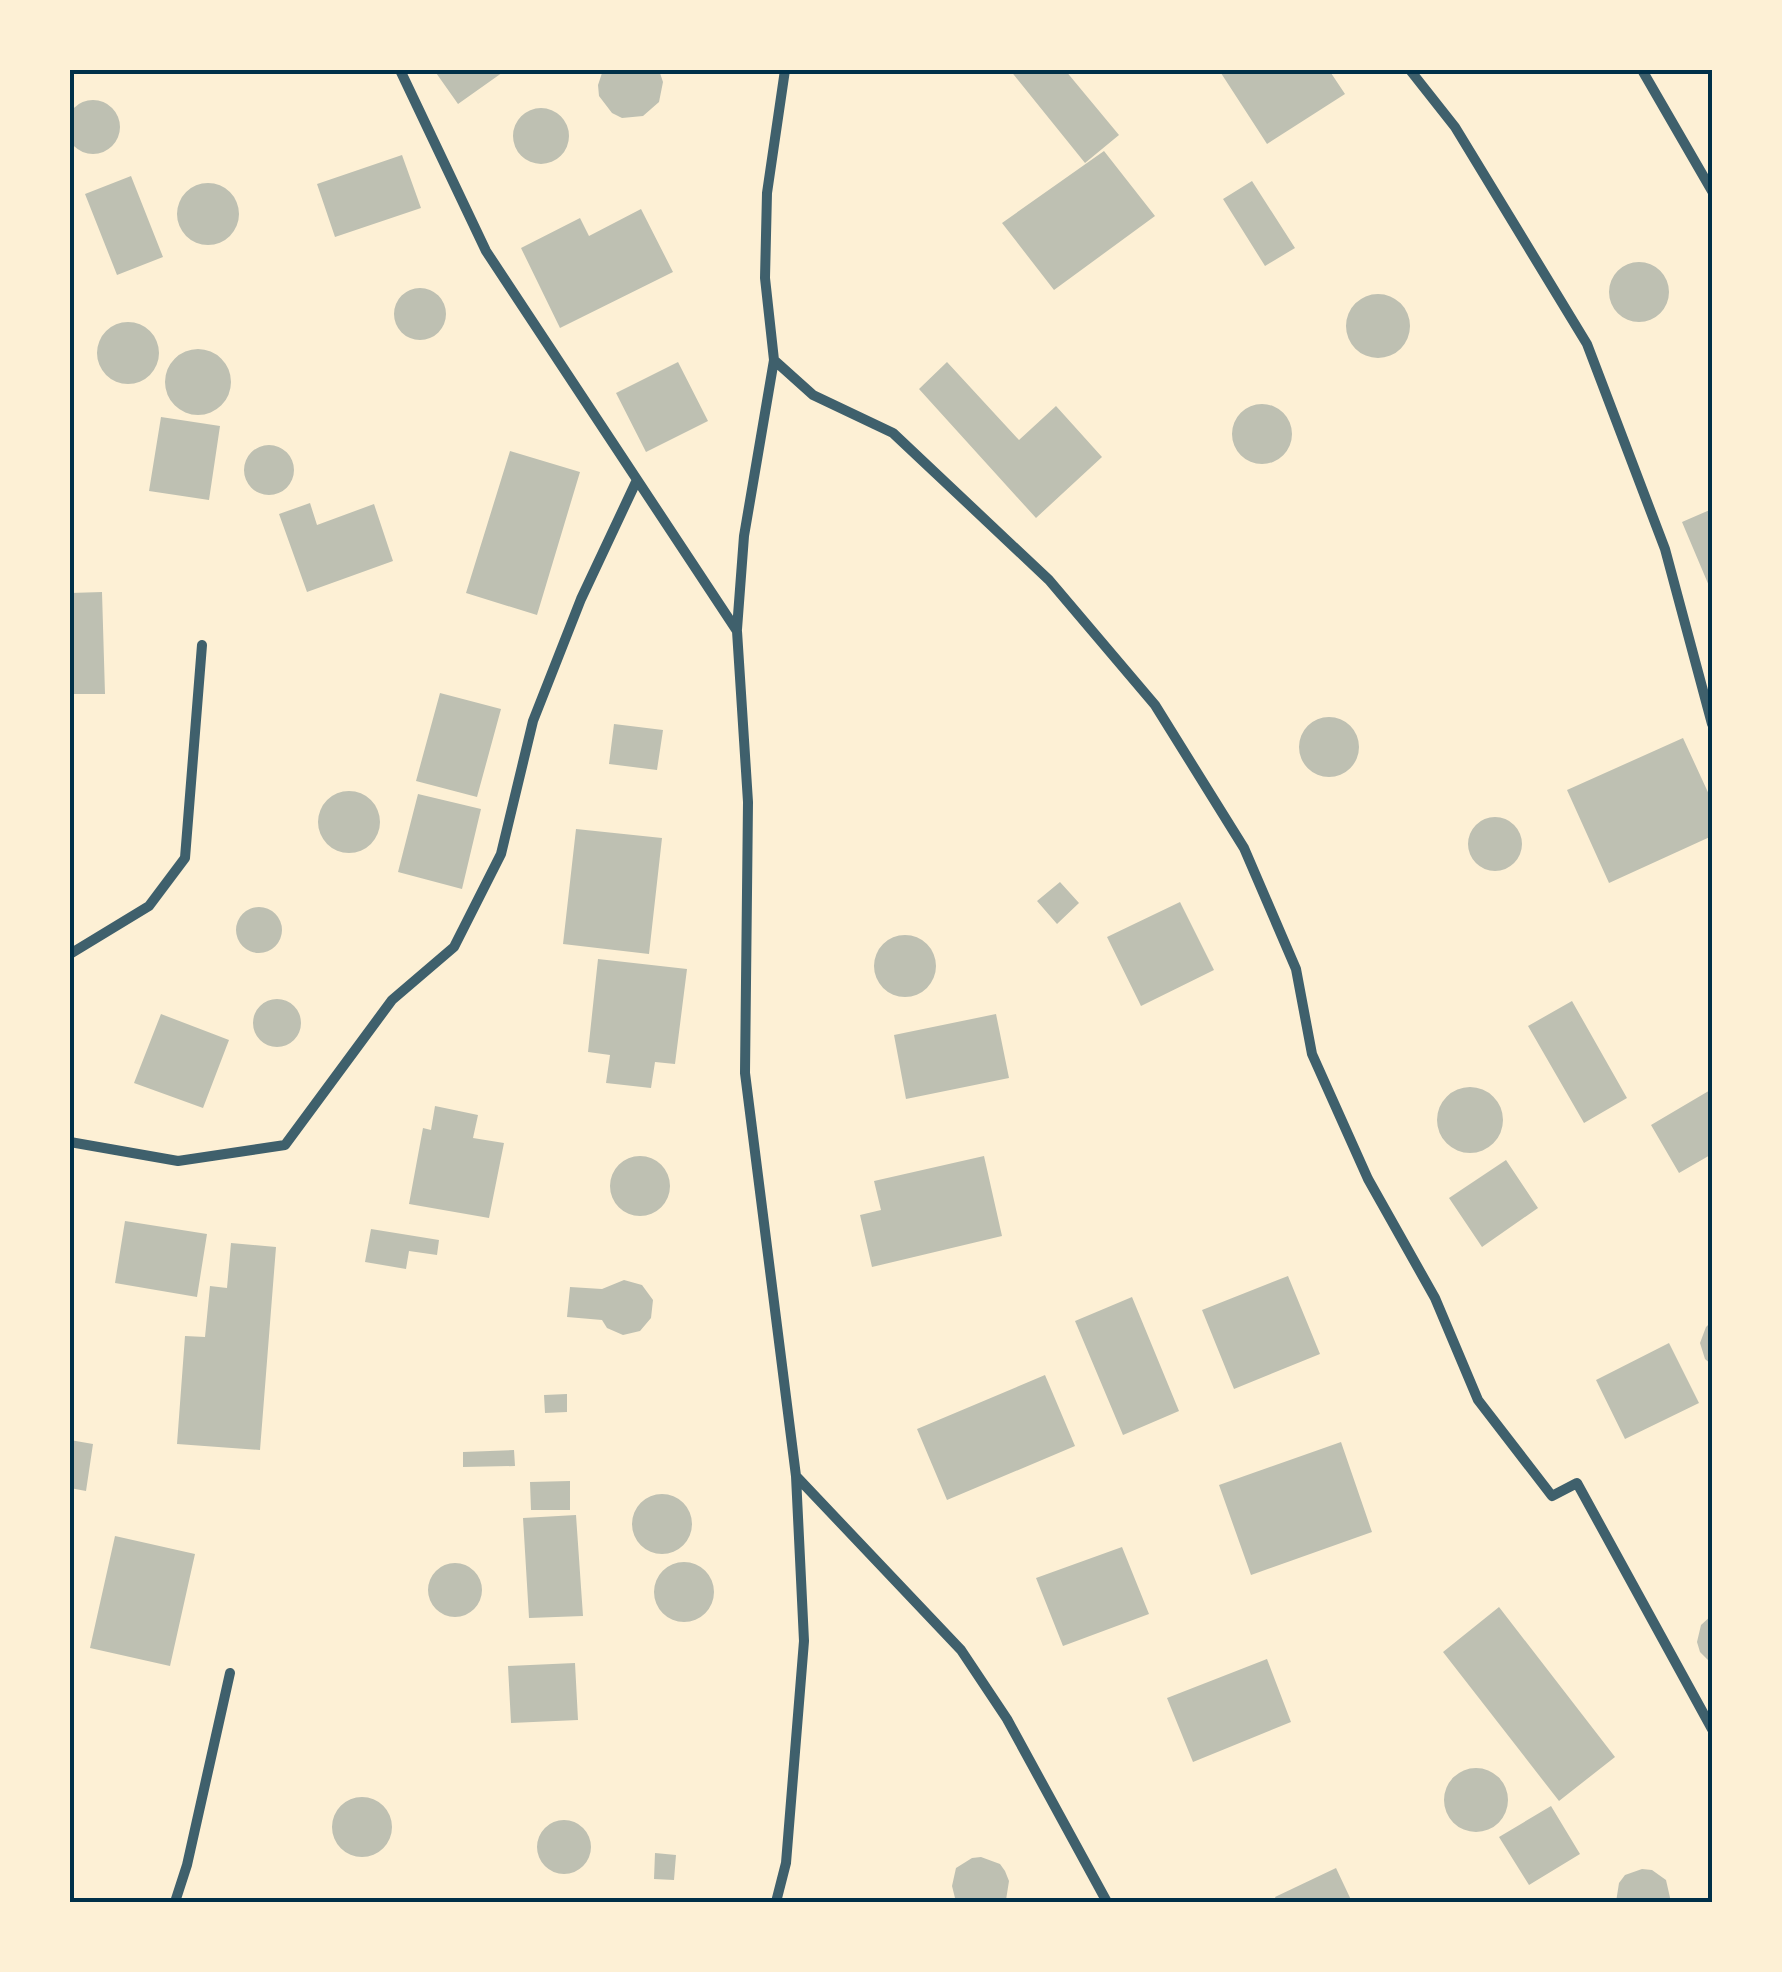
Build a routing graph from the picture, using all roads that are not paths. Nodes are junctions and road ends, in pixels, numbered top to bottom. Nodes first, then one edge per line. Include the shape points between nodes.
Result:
1 (400, 70) edge
2 (784, 70) edge
3 (1410, 70) edge
4 (1642, 70) edge
5 (1712, 191) edge
6 (774, 360) junction
7 (636, 482) junction
8 (737, 631) junction
9 (202, 645) dead end
10 (1712, 724) edge
11 (70, 954) edge
12 (70, 1142) edge
13 (796, 1476) junction
14 (230, 1673) dead end
15 (1712, 1729) edge
16 (175, 1902) edge
17 (776, 1902) edge
18 (1107, 1902) edge

1 - 7 street via 486,252
2 - 6 street via 767,192 765,278
3 - 10 street via 1454,127 1587,344 1665,549
4 - 5 street
6 - 8 street via 744,536
6 - 15 street via 813,396 893,433 1049,580 1155,705 1244,848 1296,968 1312,1054 1368,1179 1435,1298 1478,1400 1552,1496 1577,1484
7 - 8 street
7 - 12 street via 581,598 534,721 501,854 454,947 392,1000 285,1145 178,1160
8 - 13 street via 748,802 744,1073
9 - 11 street via 184,858 150,906
13 - 17 street via 804,1641 786,1863
13 - 18 street via 961,1650 1008,1719
14 - 16 street

